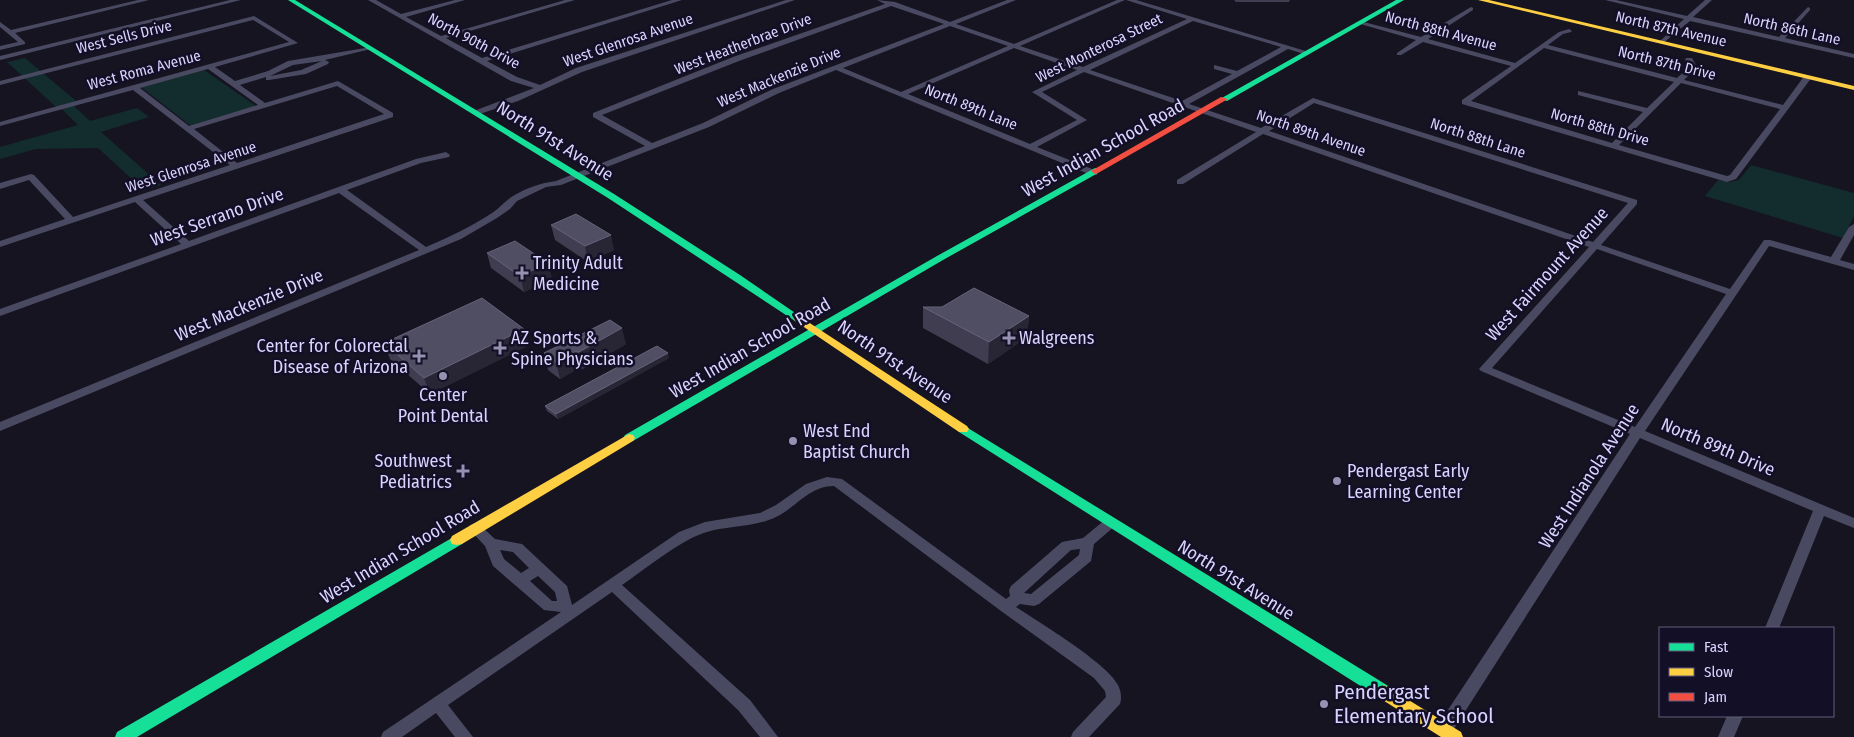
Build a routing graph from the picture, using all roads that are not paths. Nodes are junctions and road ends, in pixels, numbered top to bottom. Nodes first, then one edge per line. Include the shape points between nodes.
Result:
1 (107, 0) edge
2 (146, 0) edge
3 (238, 0) edge
4 (291, 0) edge
5 (371, 0) edge
6 (462, 0) edge
7 (572, 0) edge
8 (679, 0) edge
9 (792, 0) edge
10 (880, 0) edge
11 (902, 0) edge
12 (1013, 0) edge
13 (1122, 0) edge
14 (1129, 0) edge
15 (1401, 0) edge
16 (1481, 0) edge
17 (1608, 0) edge
18 (1709, 0) edge
19 (891, 4) junction
20 (116, 7) junction
21 (1471, 9) dead end
22 (1808, 9) dead end
23 (400, 16) junction
24 (1689, 18) junction
25 (1193, 19) junction
26 (1360, 23) junction
27 (0, 24) edge
28 (950, 24) junction
29 (1569, 31) dead end
30 (9, 32) junction
31 (440, 38) junction
32 (1781, 39) junction
33 (1422, 40) junction
34 (295, 42) joint
35 (1662, 42) junction
36 (1014, 46) junction
37 (1543, 46) junction
38 (1287, 47) junction
39 (0, 48) edge
40 (369, 48) junction
41 (1307, 53) junction
42 (1399, 54) dead end
43 (1854, 56) edge
44 (0, 58) edge
45 (481, 60) junction
46 (1689, 60) dead end
47 (209, 66) junction
48 (1516, 66) junction
49 (1217, 67) dead end
50 (837, 68) junction
51 (276, 70) junction
52 (1084, 70) junction
53 (1238, 74) junction
54 (286, 75) junction
55 (1808, 77) junction
56 (1679, 81) junction
57 (0, 83) edge
58 (236, 85) junction
59 (134, 87) junction
60 (540, 87) junction
61 (1854, 88) edge
62 (1582, 93) dead end
63 (902, 94) junction
64 (1182, 104) junction
65 (264, 106) junction
66 (1785, 108) junction
67 (1204, 111) junction
68 (1648, 111) junction
69 (477, 113) junction
70 (0, 124) edge
71 (187, 129) junction
72 (1263, 131) junction
73 (651, 146) junction
74 (1613, 146) junction
75 (1031, 147) junction
76 (446, 156) dead end
77 (236, 166) junction
78 (1094, 173) junction
79 (577, 174) junction
80 (1180, 182) dead end
81 (0, 186) edge
82 (339, 189) junction
83 (137, 199) junction
84 (1634, 202) joint
85 (72, 220) junction
86 (1854, 227) edge
87 (0, 244) edge
88 (187, 244) junction
89 (1594, 245) junction
90 (425, 250) junction
91 (1834, 261) junction
92 (1854, 267) edge
93 (1733, 292) junction
94 (0, 313) edge
95 (815, 330) junction
96 (1485, 368) joint
97 (0, 427) edge
98 (1638, 432) junction
99 (1820, 509) junction
100 (1111, 522) junction
101 (1854, 523) edge
102 (475, 528) junction
103 (1088, 542) junction
104 (492, 543) junction
105 (539, 568) junction
106 (520, 581) junction
107 (613, 585) junction
108 (1012, 602) junction
109 (569, 610) junction
110 (1772, 627) edge
111 (438, 704) junction
112 (1735, 717) edge
113 (1449, 734) edge
114 (124, 737) edge
115 (389, 737) edge
116 (465, 737) edge
117 (770, 737) edge
118 (1079, 737) edge
119 (1726, 737) edge

1 - 20 street
2 - 20 street
3 - 44 street
4 - 40 main road, North 91st Avenue
5 - 23 street, North 90th Drive
6 - 23 street
7 - 31 street
8 - 45 street
9 - 60 street, West Glenrosa Avenue via 594,64
10 - 19 street, North 89th Avenue
11 - 19 street, West Heatherbrae Drive
12 - 28 street, West Mackenzie Drive
13 - 36 street
14 - 25 street
15 - 26 main road, West Indian School Road
16 - 35 main road, North 87th Avenue
17 - 24 street, North 86th Lane
18 - 24 street
19 - 28 street, North 89th Avenue
19 - 73 street, West Heatherbrae Drive via 736,59 596,115
20 - 30 street
21 - 33 street
22 - 32 street
23 - 31 street, North 90th Drive
24 - 32 street, North 86th Lane
24 - 35 street
25 - 38 street
25 - 52 street, West Monterosa Street
26 - 33 street, North 88th Avenue
26 - 41 main road, West Indian School Road
27 - 30 street
28 - 36 street, North 89th Avenue
28 - 50 street, West Mackenzie Drive
29 - 37 street via 1561,32
30 - 39 street via 23,42
31 - 45 street, North 90th Drive
32 - 43 street, North 86th Lane
33 - 42 street
33 - 48 street, North 88th Avenue
34 - 47 street, West Roma Avenue
34 - 57 street, West Sells Drive via 254,18
35 - 55 main road, North 87th Avenue
36 - 52 street, North 89th Avenue
36 - 63 street
37 - 48 street
37 - 56 street, North 87th Drive
38 - 41 street
38 - 53 street, West Indian School Road
40 - 51 street via 291,63
40 - 54 street
40 - 69 main road, North 91st Avenue
41 - 67 main road, West Indian School Road
45 - 60 street, North 90th Drive via 514,78
46 - 56 street via 1693,67
47 - 58 street
47 - 59 street, West Roma Avenue
48 - 74 street, North 88th Drive via 1465,102
49 - 53 street
50 - 63 street, North 89th Lane
50 - 73 street, West Mackenzie Drive
51 - 54 street
51 - 58 street
52 - 64 street, North 89th Avenue
52 - 75 street, West Monterosa Street via 1036,92 1084,120
53 - 64 street, West Indian School Road
54 - 58 street
55 - 61 main road, North 87th Avenue
55 - 66 street
56 - 66 street, North 87th Drive
56 - 68 street
58 - 65 street
59 - 70 street, West Roma Avenue
59 - 71 street
60 - 69 street, West Glenrosa Avenue
62 - 68 street
63 - 75 street, North 89th Lane
64 - 67 street, North 89th Avenue
65 - 71 street
65 - 77 street, West Glenrosa Avenue via 338,83 390,115
66 - 74 street, North 88th Drive via 1733,178
67 - 72 street, North 89th Avenue
67 - 78 main road, West Indian School Road
68 - 74 street
69 - 79 main road, North 91st Avenue
71 - 77 street
72 - 80 street
72 - 84 street, North 88th Lane via 1313,100
72 - 89 street, North 89th Avenue
73 - 79 street, West Mackenzie Drive
75 - 78 street, North 89th Lane
76 - 82 street, West Serrano Drive via 419,161
77 - 83 street, West Glenrosa Avenue
78 - 95 main road, West Indian School Road
79 - 90 street, West Mackenzie Drive via 507,207 458,237
79 - 95 main road, North 91st Avenue
81 - 85 street via 31,177
82 - 88 street, West Serrano Drive
82 - 90 street
83 - 85 street, West Glenrosa Avenue
83 - 88 street
84 - 89 street, West Fairmount Avenue
85 - 87 street, West Glenrosa Avenue
86 - 91 street
88 - 94 street, West Serrano Drive
89 - 93 street, North 89th Avenue
89 - 96 street, West Fairmount Avenue
90 - 97 street, West Mackenzie Drive
91 - 92 street
91 - 93 street, West Indianola Avenue via 1767,242
93 - 98 street, West Indianola Avenue
95 - 100 main road, North 91st Avenue via 961,428
95 - 102 main road, West Indian School Road
96 - 98 street, North 89th Drive
98 - 99 street, North 89th Drive
98 - 113 street, West Indianola Avenue
99 - 101 street, North 89th Drive
99 - 110 street
100 - 103 street
100 - 113 main road, North 91st Avenue
102 - 104 street
102 - 114 main road, West Indian School Road
103 - 108 street via 1067,546 1016,590
103 - 108 street via 1086,557 1034,600
104 - 105 street via 517,548
104 - 106 street via 498,562
105 - 106 street
105 - 109 street via 562,590
106 - 109 street via 548,606
107 - 108 street via 684,536 704,528 754,522 826,480 836,482
107 - 109 street
107 - 117 street via 744,705
108 - 118 street via 1100,673 1112,688 1114,699
109 - 111 street
111 - 115 street
111 - 116 street
112 - 119 street

